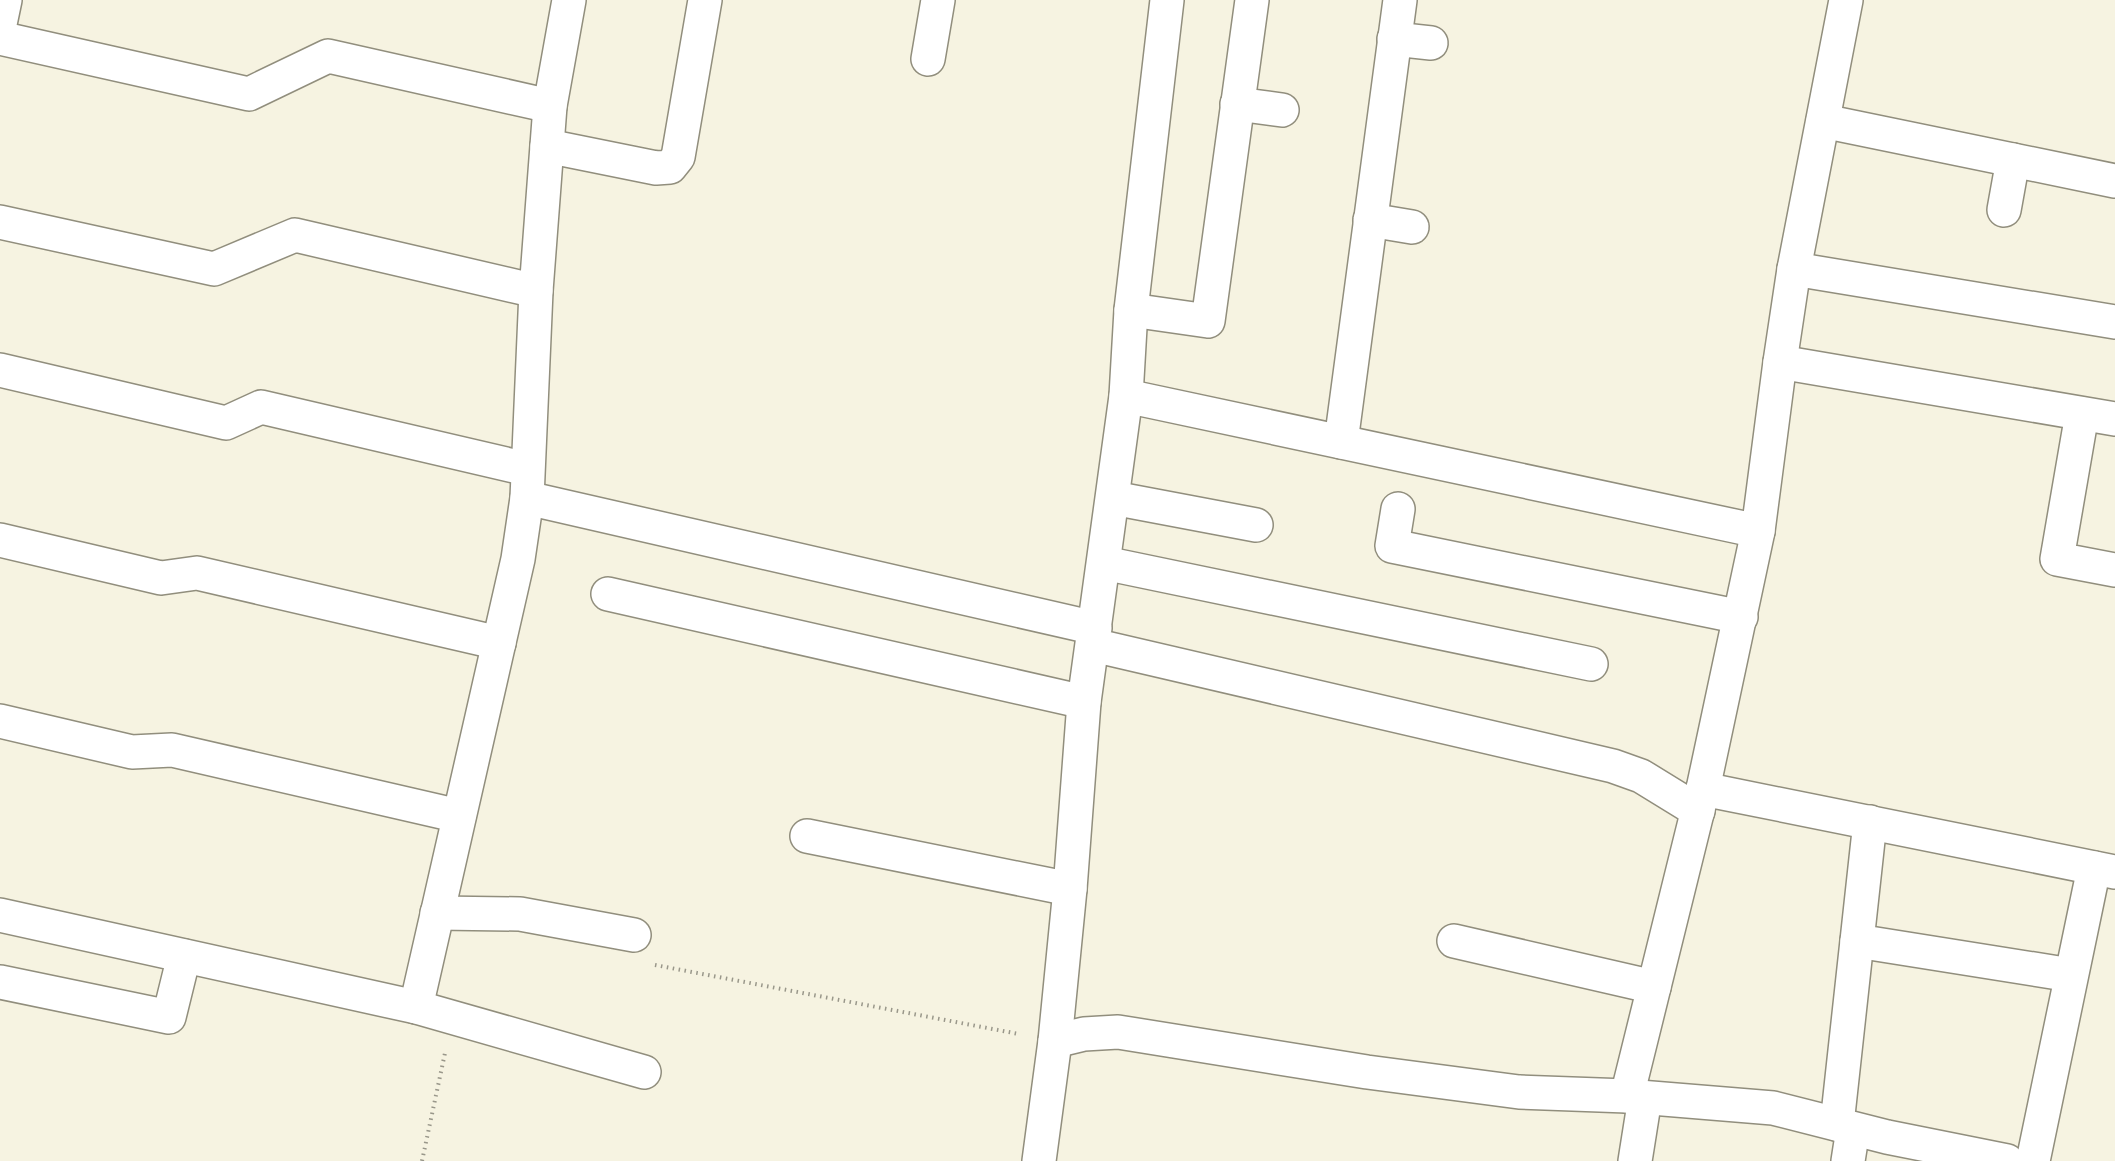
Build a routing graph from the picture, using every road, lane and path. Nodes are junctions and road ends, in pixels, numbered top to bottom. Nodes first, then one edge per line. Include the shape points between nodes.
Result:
1 (5, 0) edge
2 (569, 0) edge
3 (705, 0) edge
4 (938, 0) edge
5 (1167, 0) edge
6 (1252, 0) edge
7 (1400, 0) edge
8 (1846, 0) edge
9 (0, 23) edge
10 (0, 38) edge
11 (1394, 39) junction
12 (1431, 43) dead end
13 (928, 59) dead end
14 (1238, 104) junction
15 (550, 106) junction
16 (1282, 110) dead end
17 (1823, 121) junction
18 (547, 147) junction
19 (2013, 160) junction
20 (2115, 181) edge
21 (2004, 210) dead end
22 (1371, 220) junction
23 (0, 222) edge
24 (1412, 226) dead end
25 (1794, 269) junction
26 (536, 291) junction
27 (1131, 310) junction
28 (2115, 322) edge
29 (1780, 362) junction
30 (0, 370) edge
31 (1126, 396) junction
32 (2082, 414) junction
33 (2115, 419) edge
34 (1341, 442) junction
35 (527, 484) junction
36 (1113, 498) junction
37 (1398, 509) dead end
38 (1256, 525) dead end
39 (1758, 531) junction
40 (0, 540) edge
41 (1104, 563) junction
42 (2115, 570) edge
43 (608, 594) dead end
44 (1741, 617) junction
45 (1094, 636) junction
46 (499, 643) junction
47 (1592, 664) dead end
48 (1084, 702) junction
49 (0, 721) edge
50 (1700, 800) junction
51 (459, 816) junction
52 (1870, 822) junction
53 (807, 836) dead end
54 (2104, 870) edge
55 (1070, 889) junction
56 (437, 914) junction
57 (0, 915) edge
58 (634, 935) dead end
59 (1857, 940) junction
60 (1454, 941) dead end
61 (184, 956) junction
62 (648, 964) dead end
63 (2071, 975) junction
64 (0, 982) edge
65 (1654, 987) junction
66 (416, 1007) junction
67 (453, 1017) junction
68 (1055, 1041) junction
69 (644, 1072) dead end
70 (1636, 1097) junction
71 (1845, 1126) junction
72 (422, 1161) edge
73 (1039, 1161) edge
74 (1635, 1161) edge
75 (1848, 1161) edge
76 (2007, 1161) edge
77 (2033, 1161) edge

1 - 9 street
2 - 15 street
3 - 18 street via 678,157 670,166 656,168
4 - 13 street
5 - 27 street
6 - 14 street
7 - 11 street
8 - 17 street
10 - 15 street via 249,94 328,56
11 - 12 street
11 - 22 street
14 - 16 street
14 - 27 street via 1208,321
15 - 18 street
17 - 19 street
17 - 25 street
18 - 26 street
19 - 20 street
19 - 21 street
22 - 24 street
22 - 34 street
23 - 26 street via 214,269 295,235
25 - 28 street
25 - 29 street
26 - 35 street
27 - 31 street
29 - 32 street
29 - 39 street
30 - 35 street via 226,423 261,407
31 - 34 street
31 - 36 street
32 - 33 street
32 - 42 street via 2057,559
34 - 39 street
35 - 45 street
35 - 46 street via 518,559
36 - 38 street
36 - 41 street
37 - 44 street via 1392,546
39 - 44 street
40 - 46 street via 161,578 197,573
41 - 45 street
41 - 47 street
43 - 48 street
44 - 50 street
45 - 48 street
45 - 50 street via 1613,766
46 - 51 street
48 - 55 street
49 - 51 street via 132,752 172,750
50 - 52 street
50 - 65 street
51 - 56 street
52 - 54 street
52 - 59 street
53 - 55 street
54 - 63 street
55 - 68 street
56 - 58 street via 520,914
56 - 66 street
57 - 61 street
59 - 63 street
59 - 71 street
60 - 65 street
61 - 64 street via 169,1017
61 - 66 street
62 - 68 path
63 - 77 street
65 - 70 street
66 - 67 street
67 - 69 street
67 - 72 path
68 - 70 street via 1118,1032 1519,1092
68 - 73 street
70 - 71 street via 1773,1108
70 - 74 street
71 - 75 street
71 - 76 street

